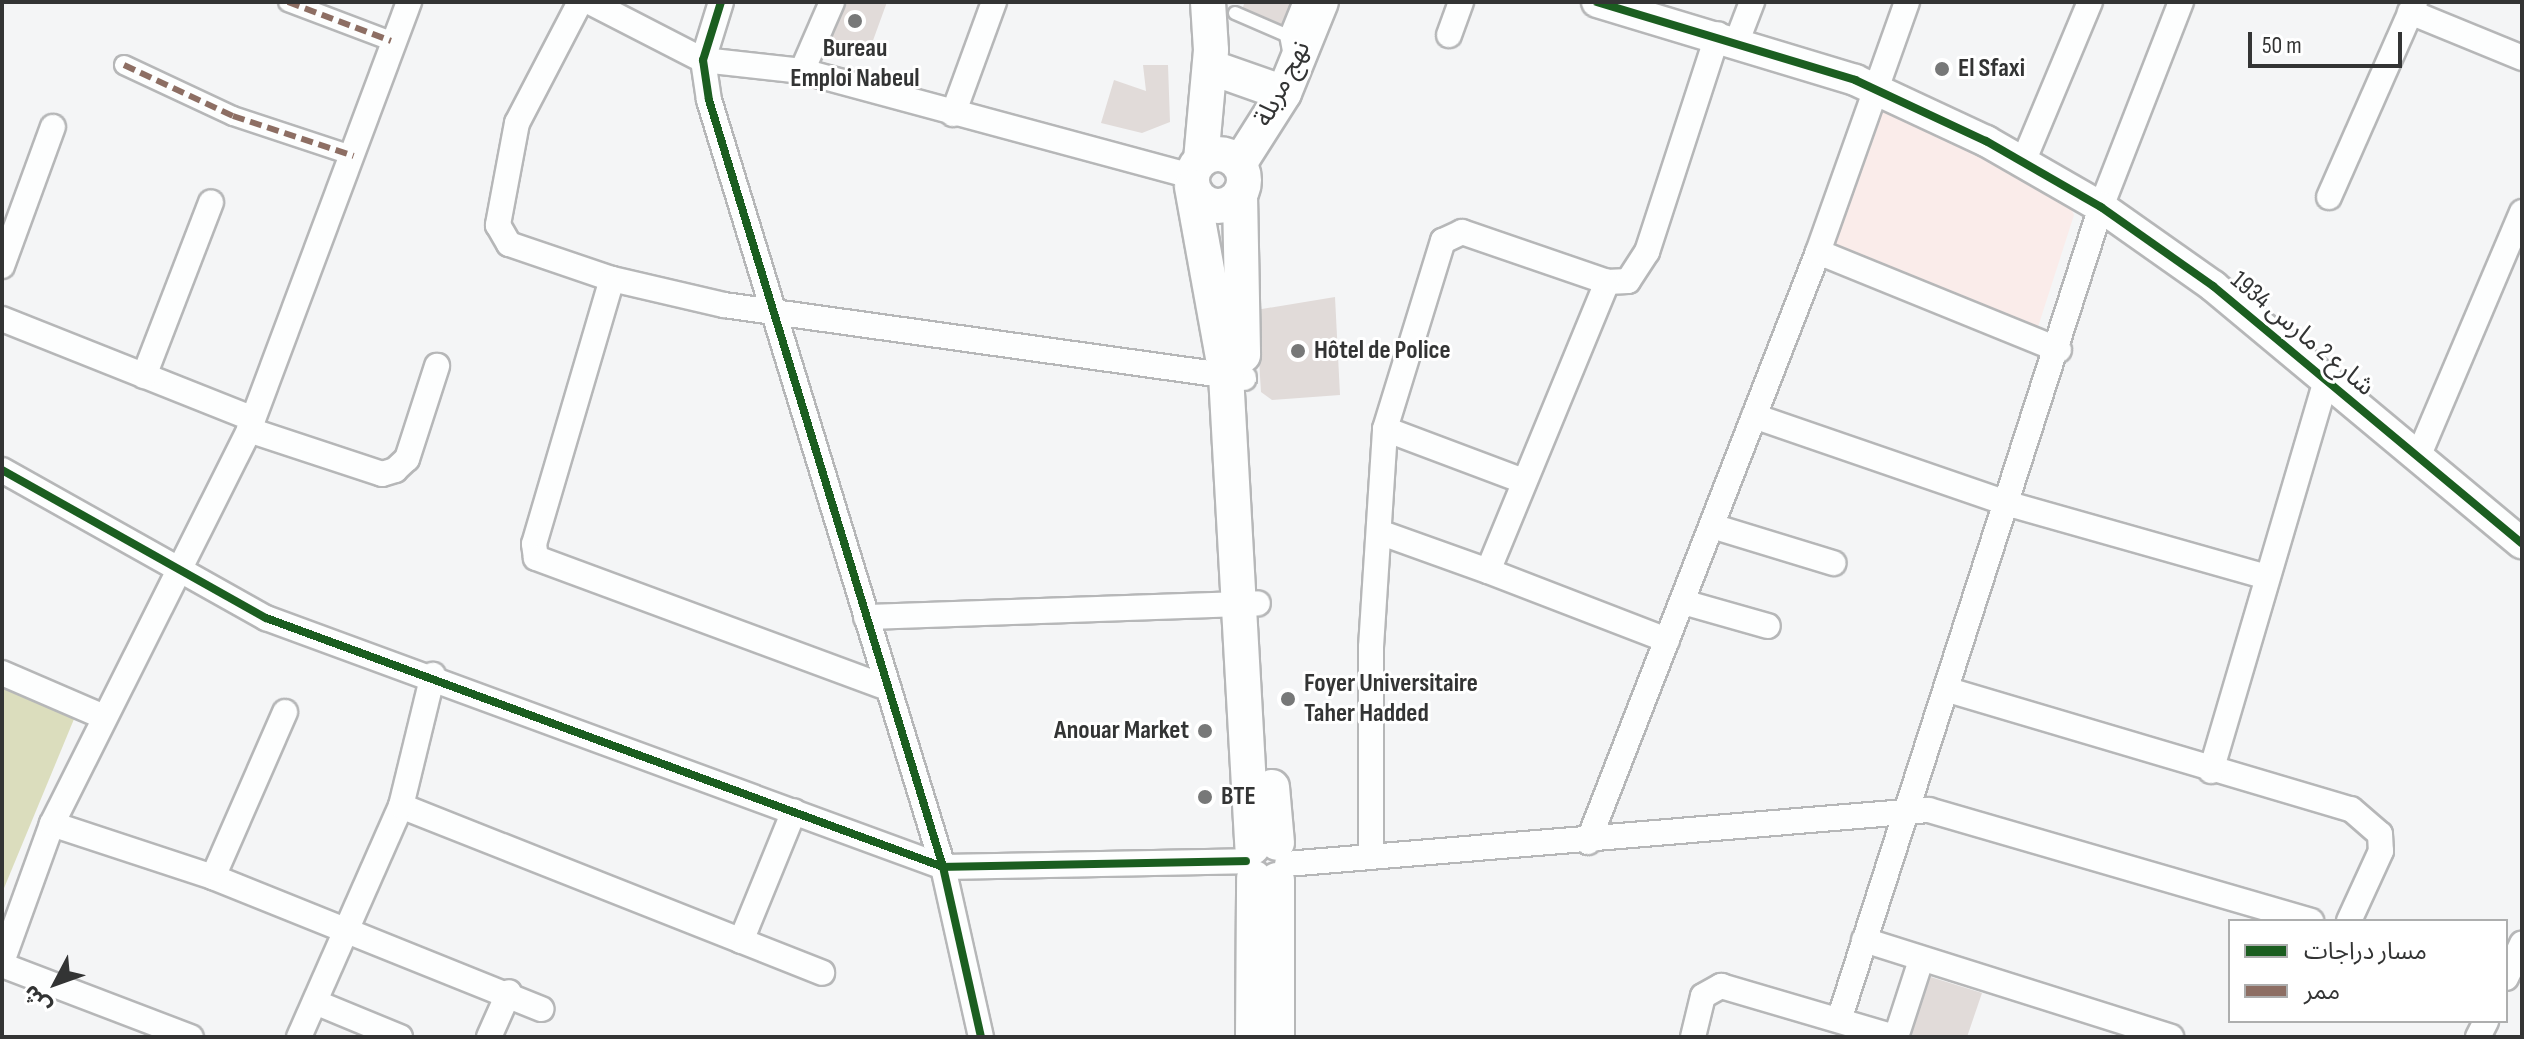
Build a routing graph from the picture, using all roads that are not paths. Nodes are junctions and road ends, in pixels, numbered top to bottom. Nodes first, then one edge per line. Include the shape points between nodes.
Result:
1 (288, 2) edge
2 (409, 2) edge
3 (580, 2) edge
4 (590, 2) edge
5 (721, 2) edge
6 (832, 2) edge
7 (994, 2) edge
8 (1299, 2) edge
9 (1321, 2) edge
10 (1461, 2) edge
11 (1600, 2) edge
12 (1752, 2) edge
13 (1907, 2) edge
14 (2090, 2) edge
15 (2181, 2) edge
16 (1227, 6) edge
17 (2412, 7) edge
18 (1286, 35) junction
19 (1449, 35) dead end
20 (1728, 37) junction
21 (391, 41) junction
22 (1210, 58) junction
23 (2522, 58) edge
24 (703, 60) junction
25 (124, 65) dead end
26 (802, 71) junction
27 (1289, 82) junction
28 (1873, 87) junction
29 (953, 114) junction
30 (53, 127) dead end
31 (354, 156) junction
32 (2023, 162) junction
33 (1195, 174) junction
34 (1239, 180) junction
35 (2329, 197) dead end
36 (211, 202) dead end
37 (2101, 207) junction
38 (2522, 212) edge
39 (1818, 252) junction
40 (2, 266) edge
41 (612, 279) junction
42 (1607, 282) junction
43 (772, 308) junction
44 (2, 319) edge
45 (2059, 350) junction
46 (437, 366) dead end
47 (144, 376) junction
48 (1235, 377) junction
49 (2326, 380) junction
50 (1754, 416) junction
51 (251, 424) junction
52 (1385, 429) junction
53 (2418, 457) junction
54 (2, 470) edge
55 (1523, 481) junction
56 (2009, 504) junction
57 (1712, 526) junction
58 (1379, 532) junction
59 (2522, 543) edge
60 (1833, 563) dead end
61 (1488, 571) junction
62 (181, 573) junction
63 (2267, 577) junction
64 (1683, 602) junction
65 (1250, 604) junction
66 (866, 617) junction
67 (1768, 626) dead end
68 (1667, 640) junction
69 (2, 673) edge
70 (433, 675) junction
71 (888, 688) junction
72 (1948, 690) junction
73 (285, 712) dead end
74 (104, 717) junction
75 (2211, 771) junction
76 (401, 806) junction
77 (794, 811) junction
78 (1909, 811) junction
79 (52, 824) junction
80 (1588, 842) junction
81 (1371, 855) junction
82 (1265, 862) junction
83 (943, 867) junction
84 (213, 877) junction
85 (2304, 919) edge
86 (2350, 919) edge
87 (349, 930) junction
88 (1864, 940) junction
89 (741, 941) junction
90 (2522, 943) edge
91 (1921, 960) junction
92 (2, 963) edge
93 (2513, 972) edge
94 (822, 973) dead end
95 (509, 992) junction
96 (315, 1002) junction
97 (541, 1009) dead end
98 (1839, 1020) junction
99 (191, 1037) edge
100 (299, 1037) edge
101 (400, 1037) edge
102 (489, 1037) edge
103 (981, 1037) edge
104 (1253, 1037) edge
105 (1277, 1037) edge
106 (1693, 1037) edge
107 (1895, 1037) edge
108 (2171, 1037) edge

1 - 21 street
2 - 21 street
3 - 41 street via 517,123 498,225 509,244
4 - 24 street
5 - 24 street
6 - 26 street
7 - 29 street
8 - 18 lane
9 - 27 main road, نهج مربلة
10 - 19 street
11 - 20 street, شارع 2 مارس 1934
12 - 20 street
13 - 28 street
14 - 32 street
15 - 37 street
16 - 18 lane
16 - 22 main road
17 - 23 street
17 - 35 street
18 - 27 lane
20 - 28 street, شارع 2 مارس 1934
20 - 42 street via 1647,252 1628,281
21 - 31 street
22 - 27 main road
22 - 33 main road
24 - 26 street
24 - 43 street via 709,100
25 - 31 street via 233,116
26 - 29 street
27 - 34 main road, نهج مربلة
28 - 32 street, شارع 2 مارس 1934
28 - 39 street
29 - 33 street
30 - 40 street
31 - 51 street
32 - 37 street, شارع 2 مارس 1934
33 - 34 main road via 1217,154
33 - 34 main road via 1213,206
33 - 48 main road
34 - 48 main road
36 - 47 street
37 - 45 street
37 - 49 street, شارع 2 مارس 1934 via 2213,286
38 - 53 street
39 - 45 street
39 - 50 street
41 - 43 street via 724,305
41 - 71 street via 534,544 536,558
42 - 52 street via 1462,232 1449,234
42 - 55 street
43 - 48 street
43 - 66 street
44 - 47 street
45 - 56 street
46 - 51 street via 407,459 395,470 382,474
47 - 51 street
48 - 65 main road
49 - 53 street, شارع 2 مارس 1934
49 - 63 street
50 - 56 street
50 - 57 street
51 - 62 street
52 - 55 street
52 - 58 street
53 - 59 street, شارع 2 مارس 1934
54 - 62 street
55 - 61 street
56 - 63 street
56 - 72 street
57 - 60 street
57 - 64 street
58 - 61 street
58 - 81 street
61 - 68 street
62 - 70 street via 266,618
62 - 74 street
63 - 75 street
64 - 67 street
64 - 68 street
65 - 66 street
65 - 82 main road
66 - 71 street
68 - 80 street
69 - 74 street
70 - 76 street
70 - 77 street
71 - 83 street
72 - 75 street
72 - 78 street
73 - 84 street
74 - 79 street
75 - 86 street via 2351,809 2371,822 2381,851
76 - 87 street
76 - 89 street
77 - 83 street
77 - 89 street
78 - 80 street
78 - 85 street via 1953,814
78 - 88 street
79 - 84 street
79 - 92 street
80 - 81 street
81 - 82 street
82 - 83 street
82 - 104 main road
82 - 105 main road
83 - 103 street
84 - 87 street
87 - 95 street
87 - 96 street
88 - 91 street
88 - 98 street
89 - 94 street
90 - 93 street
91 - 107 street
91 - 108 street
92 - 99 street
95 - 97 street
95 - 102 street
96 - 100 street
96 - 101 street
98 - 106 street via 1712,986 1703,996
98 - 107 street

